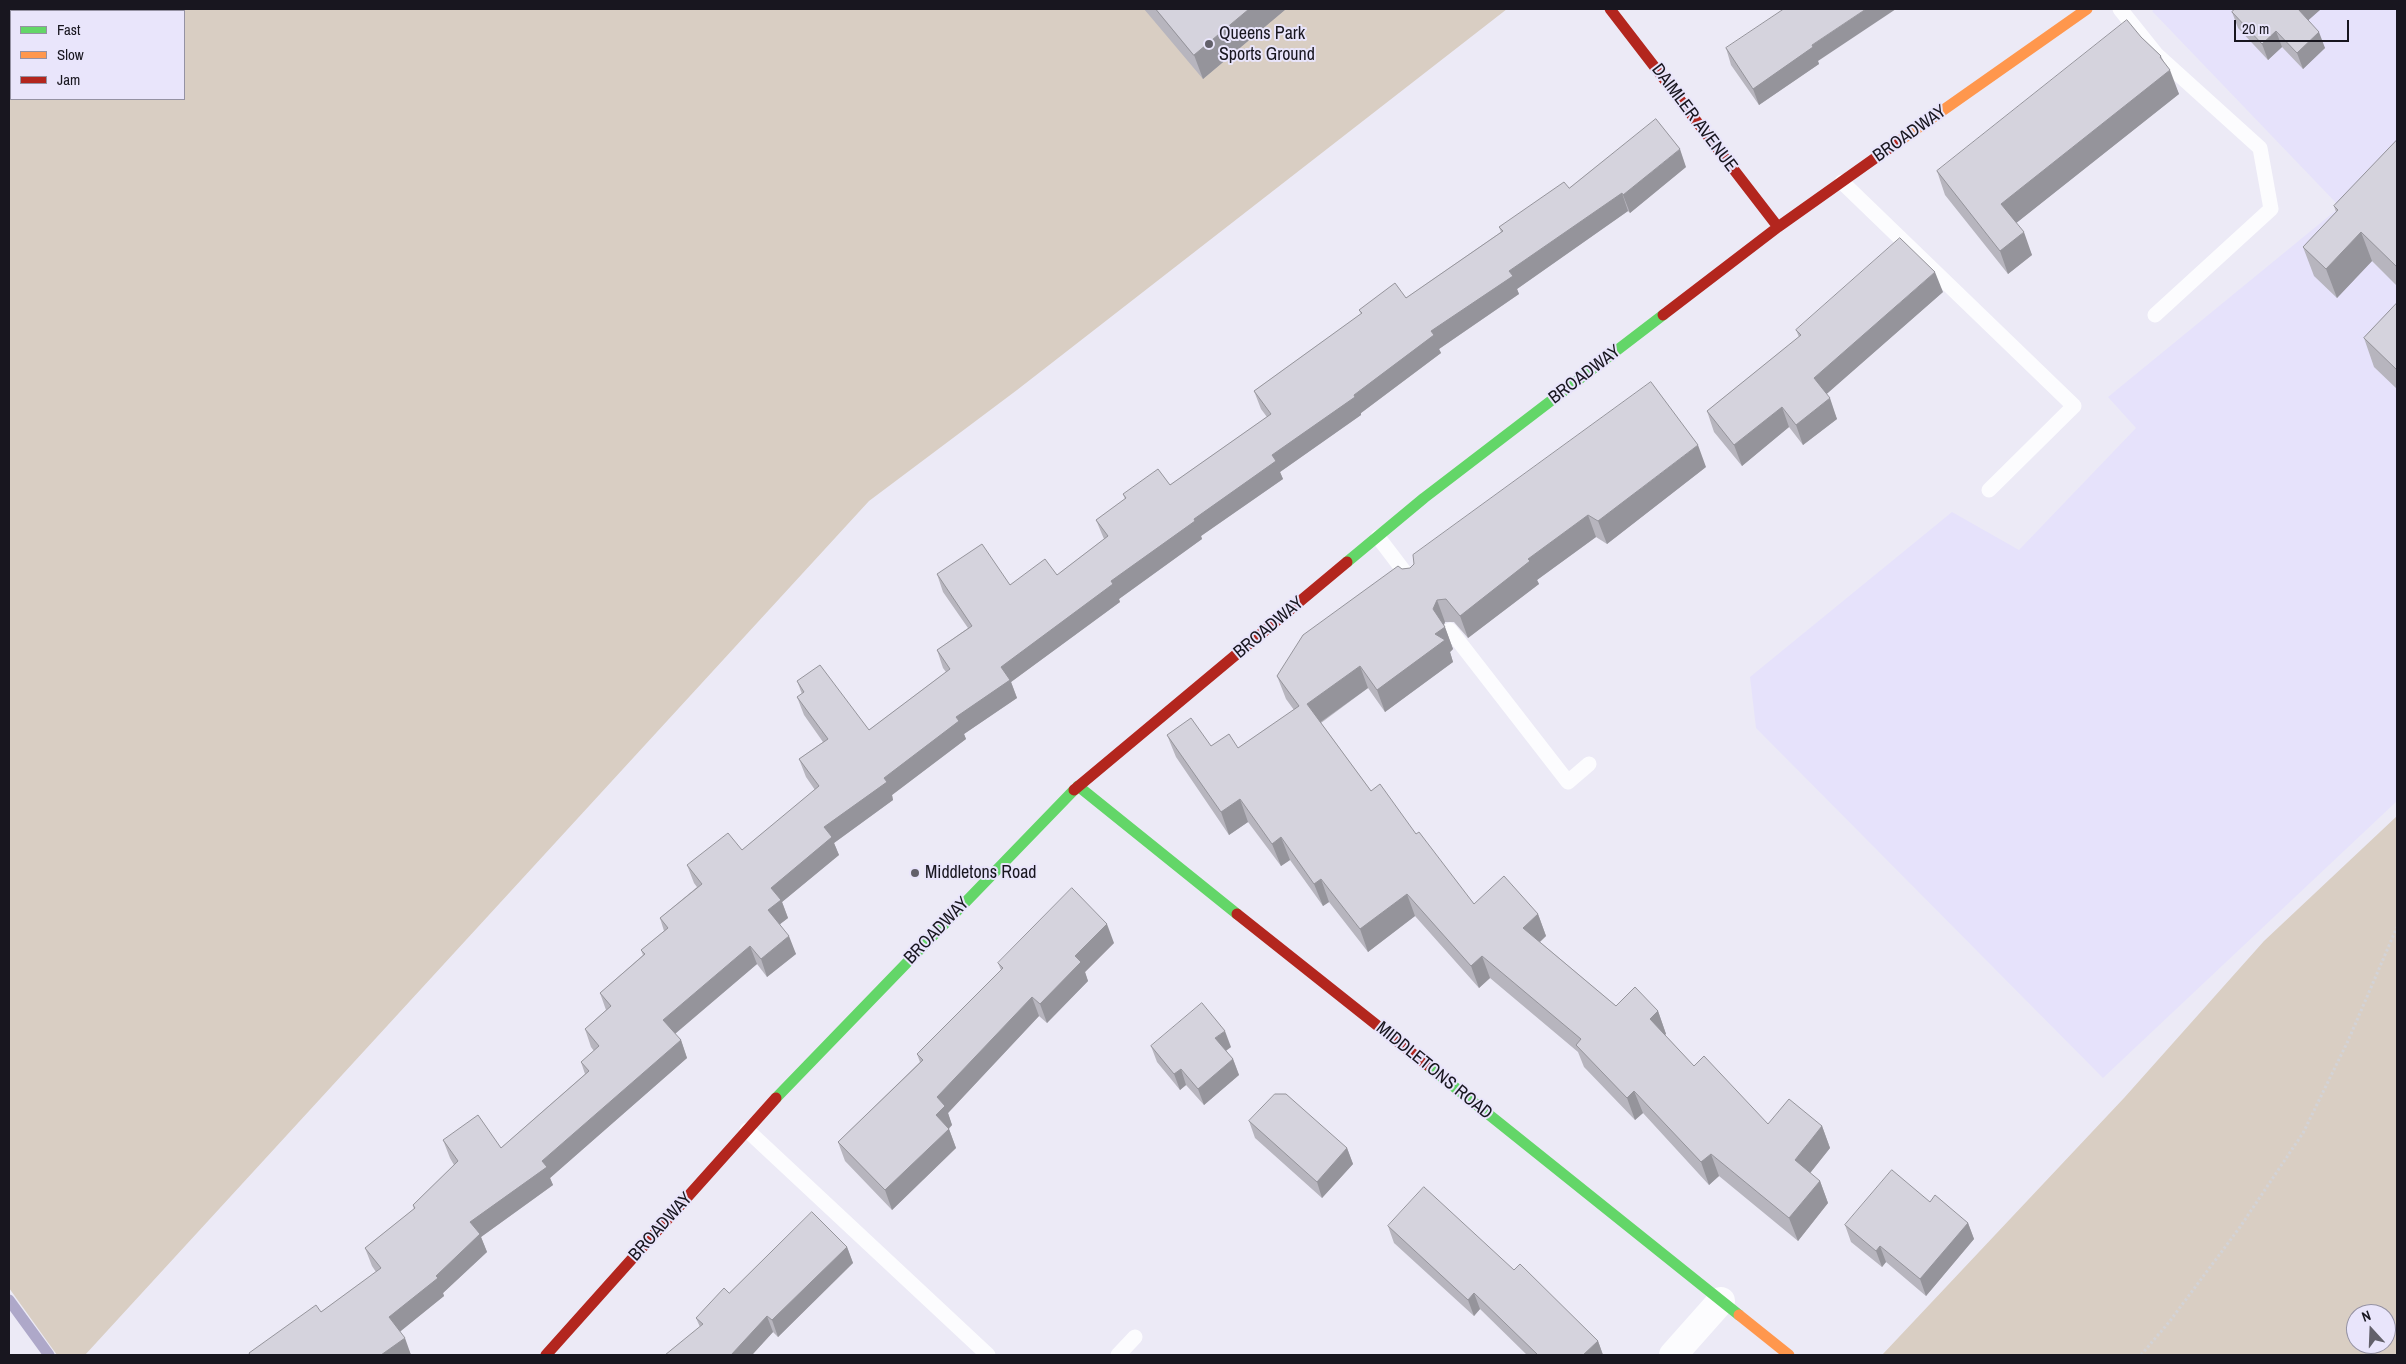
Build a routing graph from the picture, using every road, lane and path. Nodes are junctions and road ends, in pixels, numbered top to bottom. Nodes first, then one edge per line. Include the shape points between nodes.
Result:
1 (1610, 9) edge
2 (2087, 9) edge
3 (2120, 9) edge
4 (1842, 182) junction
5 (1778, 228) junction
6 (2155, 315) dead end
7 (1989, 490) dead end
8 (1378, 537) junction
9 (1414, 583) edge
10 (1450, 630) edge
11 (1589, 764) dead end
12 (1078, 786) junction
13 (2397, 927) edge
14 (748, 1130) junction
15 (1721, 1301) junction
16 (1135, 1337) dead end
17 (546, 1355) edge
18 (988, 1355) edge
19 (1118, 1355) edge
20 (1673, 1355) edge
21 (1789, 1355) edge
22 (2140, 1355) edge

1 - 5 main road, DAIMLER AVENUE
2 - 4 main road, BROADWAY
3 - 6 lane via 2156,54 2260,148 2271,209
4 - 5 main road, BROADWAY
4 - 7 lane via 2074,406
5 - 8 main road, BROADWAY via 1424,498
8 - 9 lane
8 - 12 main road, BROADWAY
10 - 11 lane via 1568,782
12 - 14 main road, BROADWAY via 798,1073
12 - 15 main road, MIDDLETONS ROAD
13 - 22 path via 2304,1133 2234,1235 2170,1321
14 - 17 main road, BROADWAY
14 - 18 lane
15 - 20 street
15 - 21 main road, MIDDLETONS ROAD
16 - 19 lane

